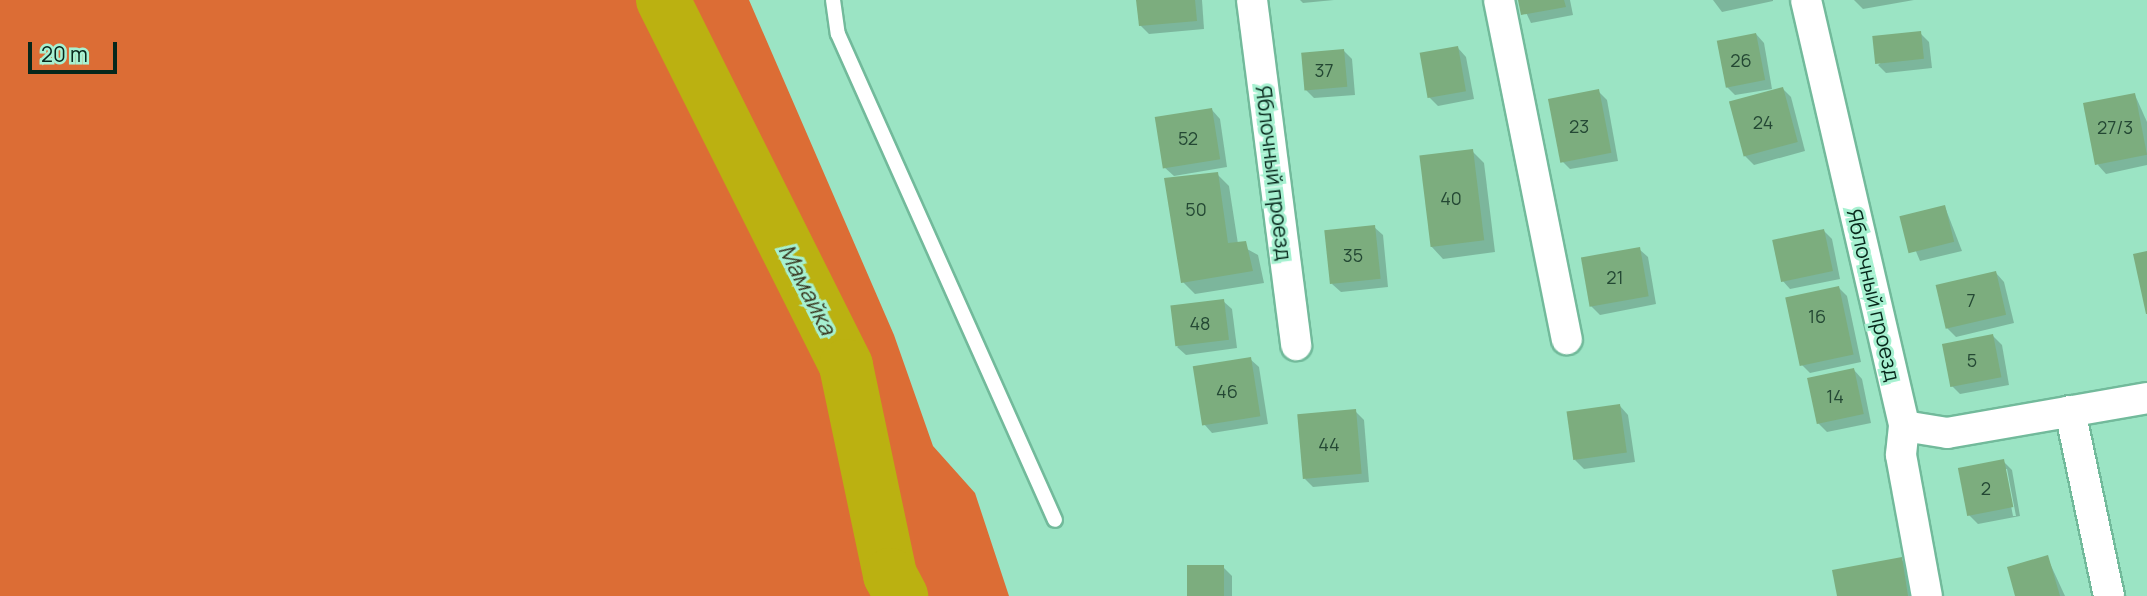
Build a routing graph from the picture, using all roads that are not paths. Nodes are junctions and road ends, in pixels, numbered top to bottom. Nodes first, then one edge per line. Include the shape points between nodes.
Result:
1 (833, 0) edge
2 (1252, 0) edge
3 (1499, 0) edge
4 (1806, 0) edge
5 (1567, 340) dead end
6 (1296, 345) dead end
7 (2147, 398) edge
8 (2070, 411) junction
9 (1904, 426) junction
10 (1055, 520) dead end
11 (1927, 596) edge
12 (2109, 596) edge

1 - 10 lane via 838,34
2 - 6 street, Яблочный проезд
3 - 5 street
4 - 9 street, Яблочный проезд
7 - 8 street
8 - 9 street via 1947,433
8 - 12 street
9 - 11 street, Яблочный проезд via 1900,455

